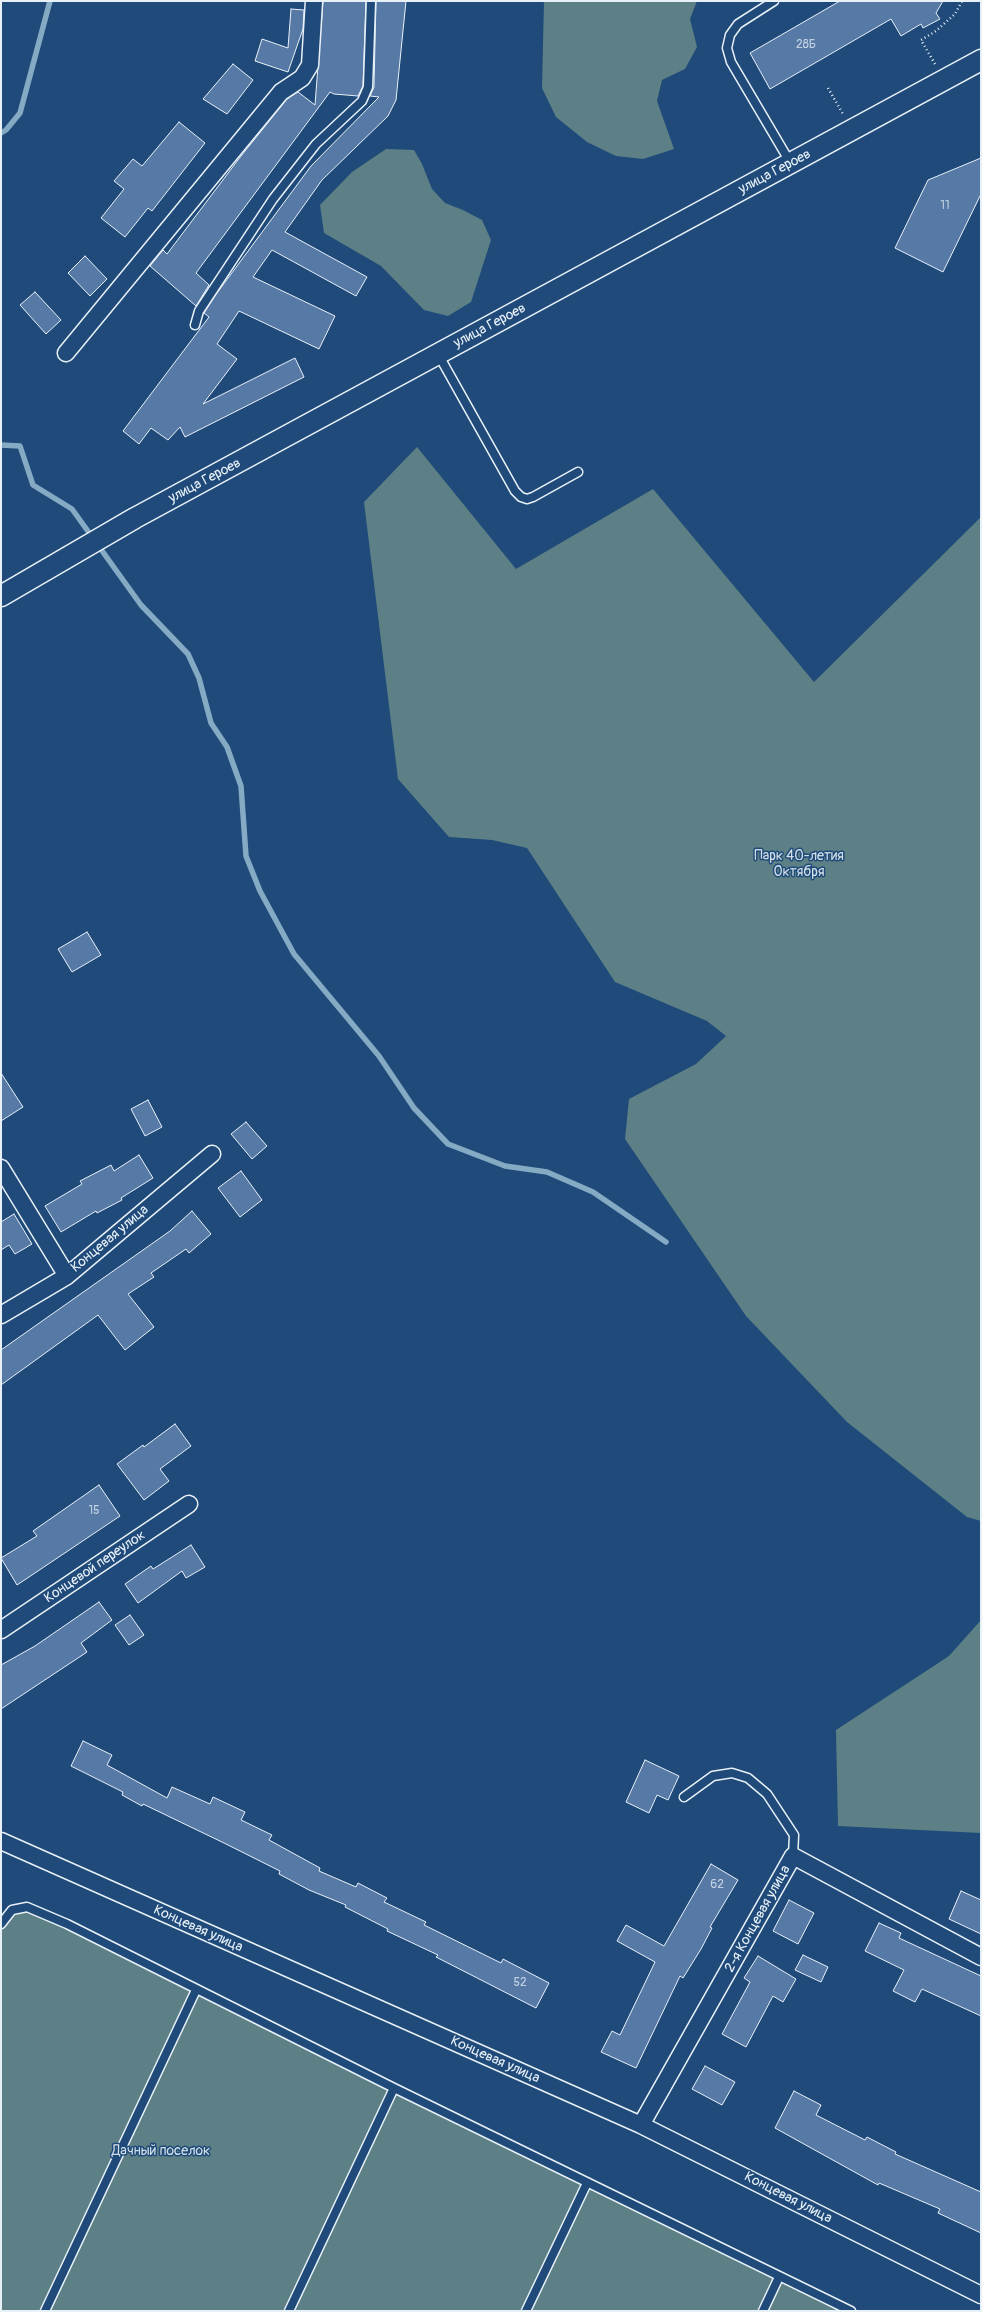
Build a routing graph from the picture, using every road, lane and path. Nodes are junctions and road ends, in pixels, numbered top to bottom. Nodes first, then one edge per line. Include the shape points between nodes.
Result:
1 (314, 1) edge
2 (371, 1) edge
3 (774, 1) edge
4 (962, 1) edge
5 (981, 60) edge
6 (937, 68) dead end
7 (828, 88) dead end
8 (844, 117) dead end
9 (790, 163) junction
10 (195, 325) dead end
11 (66, 353) dead end
12 (438, 354) junction
13 (578, 472) dead end
14 (1, 596) edge
15 (212, 1154) dead end
16 (1, 1168) edge
17 (67, 1276) junction
18 (1, 1315) edge
19 (189, 1504) dead end
20 (1, 1630) edge
21 (684, 1797) dead end
22 (2, 1844) edge
23 (793, 1856) junction
24 (1, 1924) edge
25 (981, 1957) edge
26 (196, 1990) junction
27 (394, 2088) junction
28 (641, 2125) junction
29 (587, 2183) junction
30 (779, 2277) junction
31 (981, 2294) edge
32 (45, 2311) edge
33 (289, 2311) edge
34 (526, 2311) edge
35 (763, 2311) edge
36 (851, 2311) edge

1 - 11 street via 310,65 302,78 281,92
2 - 10 lane via 368,87 362,101 316,144 273,199 199,311
3 - 9 lane via 738,24 730,35 728,48 731,62
4 - 6 path via 955,14 921,40
5 - 9 street, улица Героев
7 - 8 path
9 - 12 street, улица Героев
12 - 13 lane via 515,491 521,497 534,497
12 - 14 street, улица Героев via 136,518
15 - 17 street, Концевая улица
16 - 17 street
17 - 18 street, Концевая улица
19 - 20 street, Концевой переулок
21 - 23 lane via 713,1776 732,1773 748,1778 767,1794 794,1835
22 - 28 street, Концевая улица
23 - 25 street, 2-я Концевая улица
23 - 28 street, 2-я Концевая улица
24 - 26 lane via 12,1910 27,1907 67,1924
26 - 27 lane
26 - 32 lane
27 - 29 lane
27 - 33 lane
28 - 31 street, Концевая улица
29 - 30 lane
29 - 34 lane
30 - 35 lane
30 - 36 lane

